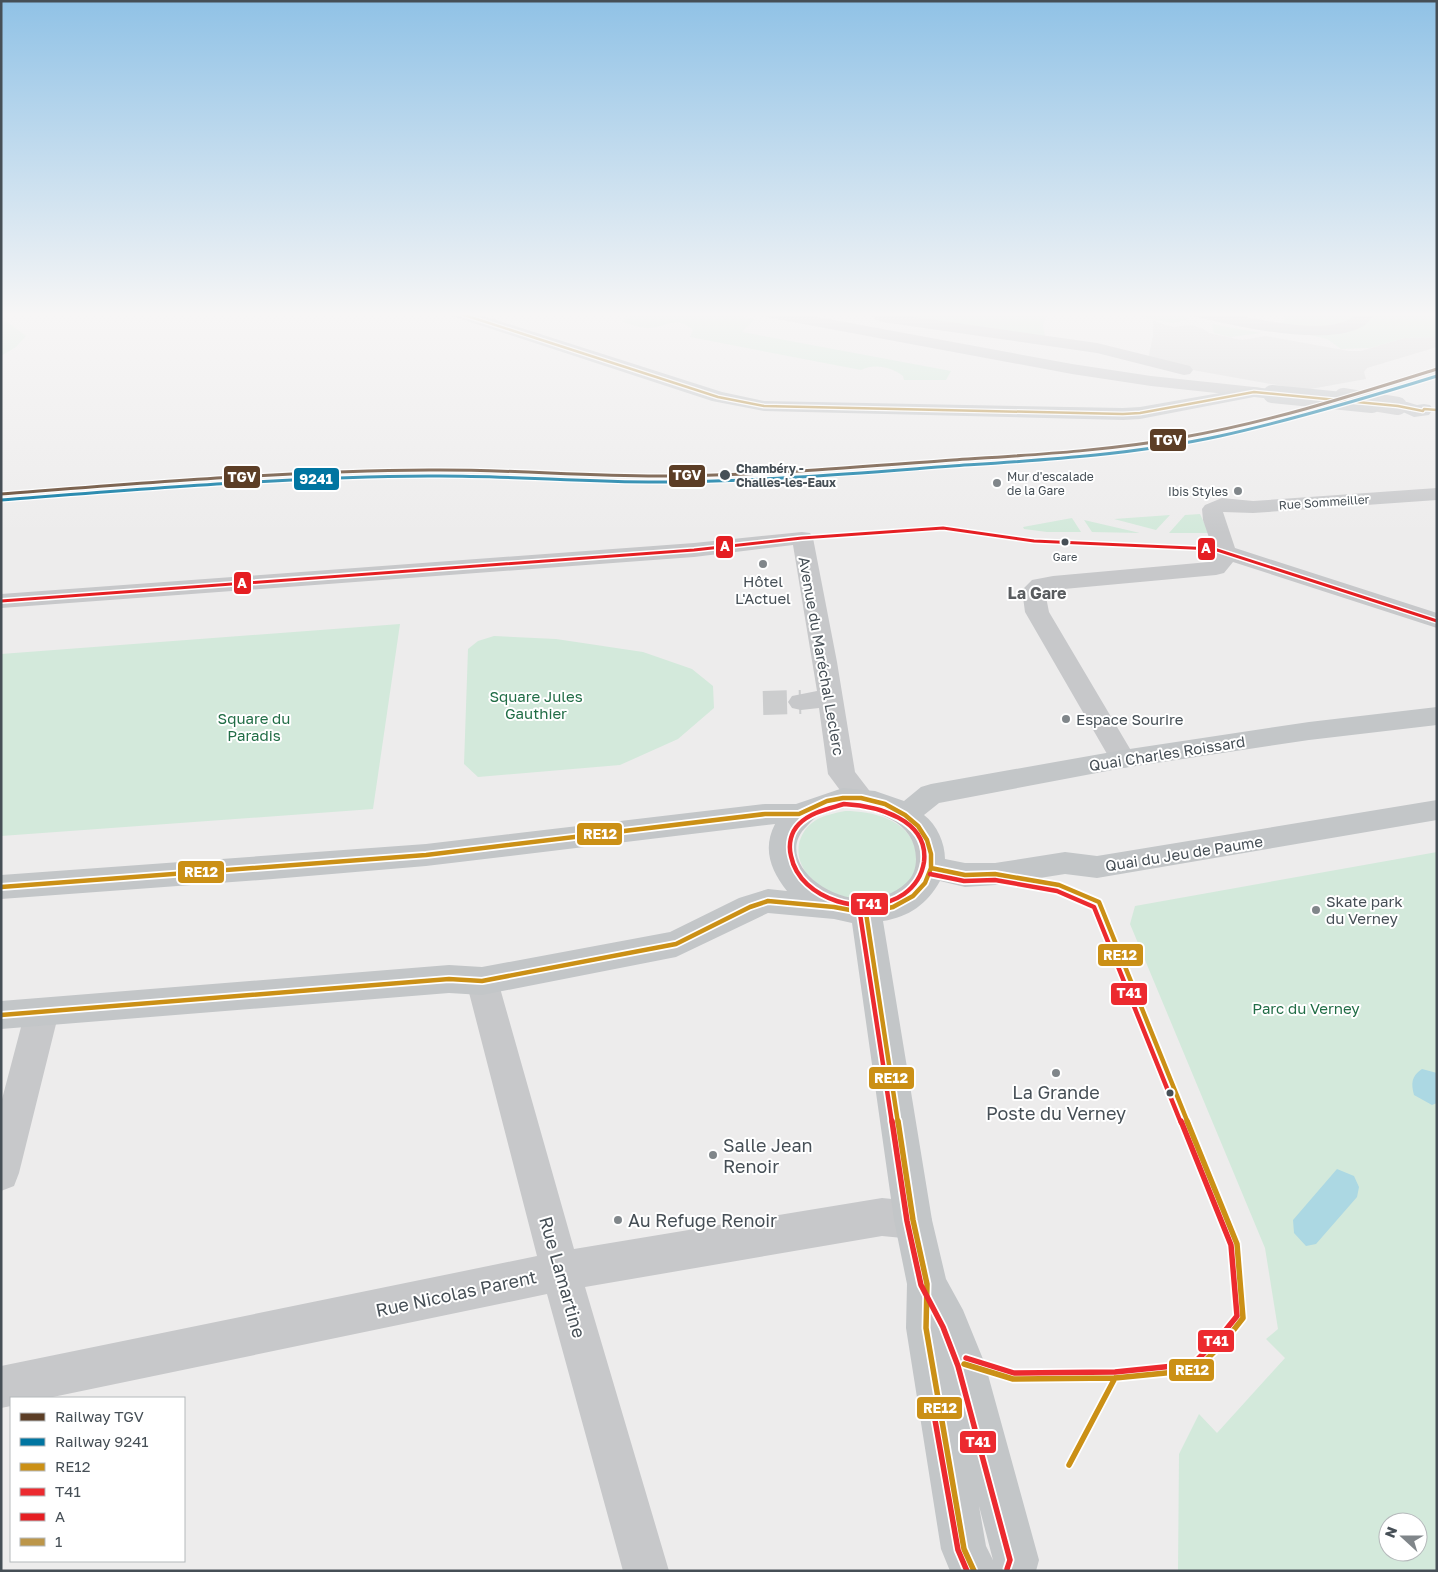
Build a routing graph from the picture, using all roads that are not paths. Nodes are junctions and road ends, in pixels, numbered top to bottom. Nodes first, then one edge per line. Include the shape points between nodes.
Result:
1 (685, 386) edge
2 (1203, 386) edge
3 (1248, 386) edge
4 (1271, 392) junction
5 (1417, 408) edge
6 (1437, 494) edge
7 (1226, 552) junction
8 (1, 601) edge
9 (1437, 621) edge
10 (829, 698) junction
11 (801, 702) tunnel mouth
12 (1437, 716) edge
13 (1123, 759) junction
14 (842, 774) junction
15 (861, 798) junction
16 (827, 800) junction
17 (1437, 810) edge
18 (799, 814) junction
19 (905, 814) junction
20 (931, 868) junction
21 (1, 887) edge
22 (834, 907) junction
23 (866, 913) junction
24 (482, 981) junction
25 (42, 1012) junction
26 (1, 1016) edge
27 (1, 1173) edge
28 (913, 1220) junction
29 (560, 1271) junction
30 (926, 1284) junction
31 (1, 1387) edge
32 (646, 1571) edge
33 (974, 1571) edge
34 (1013, 1571) edge

1 - 4 main road via 764,406 1123,414
2 - 4 street
3 - 4 street
4 - 5 street, bridge
4 - 5 main road, bridge
6 - 7 street, Rue Sommeiller via 1253,507 1222,504 1212,509 1212,518
7 - 9 street
7 - 13 street via 1216,568 1053,582 1034,588 1032,594 1037,612
8 - 10 street, Avenue du Maréchal Leclerc via 685,550 802,538
10 - 11 street
10 - 14 street, Avenue du Maréchal Leclerc
12 - 13 main road, Quai Charles Roissard via 1308,731
13 - 19 main road, Quai Charles Roissard via 931,794
14 - 15 street, Avenue du Maréchal Leclerc
14 - 16 street, Avenue du Maréchal Leclerc
15 - 16 main road
15 - 19 main road
16 - 18 main road
17 - 20 main road, Quai du Jeu de Paume via 1097,867 1066,863 965,875
18 - 21 main road via 765,814 416,856
18 - 22 main road via 784,835 783,862 791,878 804,892
19 - 20 main road via 927,840
20 - 23 main road via 925,883 913,896 893,907
22 - 23 main road
22 - 24 main road via 768,901 676,944
23 - 28 main road
24 - 25 main road via 449,979
24 - 29 street, Rue Lamartine
25 - 26 main road
25 - 27 street
28 - 29 street, Rue Nicolas Parent via 882,1217
28 - 30 main road
29 - 31 street, Rue Nicolas Parent
29 - 32 street, Rue Lamartine
30 - 33 main road via 928,1337 964,1549
30 - 34 main road via 950,1324 964,1364 1016,1560

